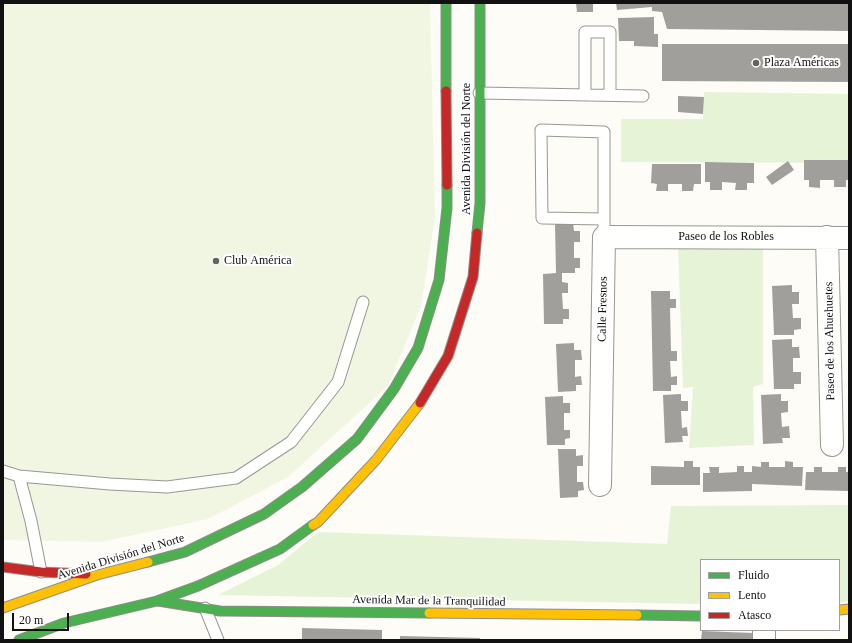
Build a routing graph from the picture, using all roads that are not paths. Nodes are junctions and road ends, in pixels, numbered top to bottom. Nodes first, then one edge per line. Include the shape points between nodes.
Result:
1 (446, 3) edge
2 (480, 3) edge
3 (479, 93) junction
4 (585, 95) junction
5 (610, 95) junction
6 (643, 96) dead end
7 (604, 228) junction
8 (827, 237) junction
9 (849, 238) edge
10 (363, 302) dead end
11 (832, 445) dead end
12 (3, 471) edge
13 (19, 476) junction
14 (600, 485) dead end
15 (3, 567) edge
16 (41, 572) junction
17 (97, 574) junction
18 (198, 586) junction
19 (157, 601) junction
20 (3, 608) edge
21 (205, 609) junction
22 (700, 616) edge
23 (19, 640) edge
24 (218, 640) edge

1 - 17 main road, Avenida División del Norte via 447,208 439,280 418,348 394,389 357,439 302,487 264,514 185,552
2 - 3 main road, Avenida División del Norte
3 - 4 lane
3 - 18 main road, Avenida División del Norte via 480,203 473,277 448,356 421,402 376,460 318,522 280,549
4 - 5 lane
4 - 5 lane via 585,32 610,32
5 - 6 lane
7 - 7 lane, Calle Fresnos via 604,132 541,130 542,218
7 - 8 street, Paseo de los Robles
7 - 14 street, Calle Fresnos
8 - 9 street, Paseo de los Robles
8 - 11 street, Paseo de los Ahuehuetes
10 - 13 lane via 338,382 291,442 236,478 167,487
12 - 13 lane
13 - 16 lane
15 - 16 main road
16 - 17 main road
17 - 20 main road, Avenida División del Norte
18 - 19 main road, Avenida División del Norte
18 - 21 lane
19 - 21 main road, Avenida Mar de la Tranquilidad
19 - 23 main road, Avenida División del Norte via 64,623
21 - 22 main road, Avenida Mar de la Tranquilidad
21 - 24 lane

